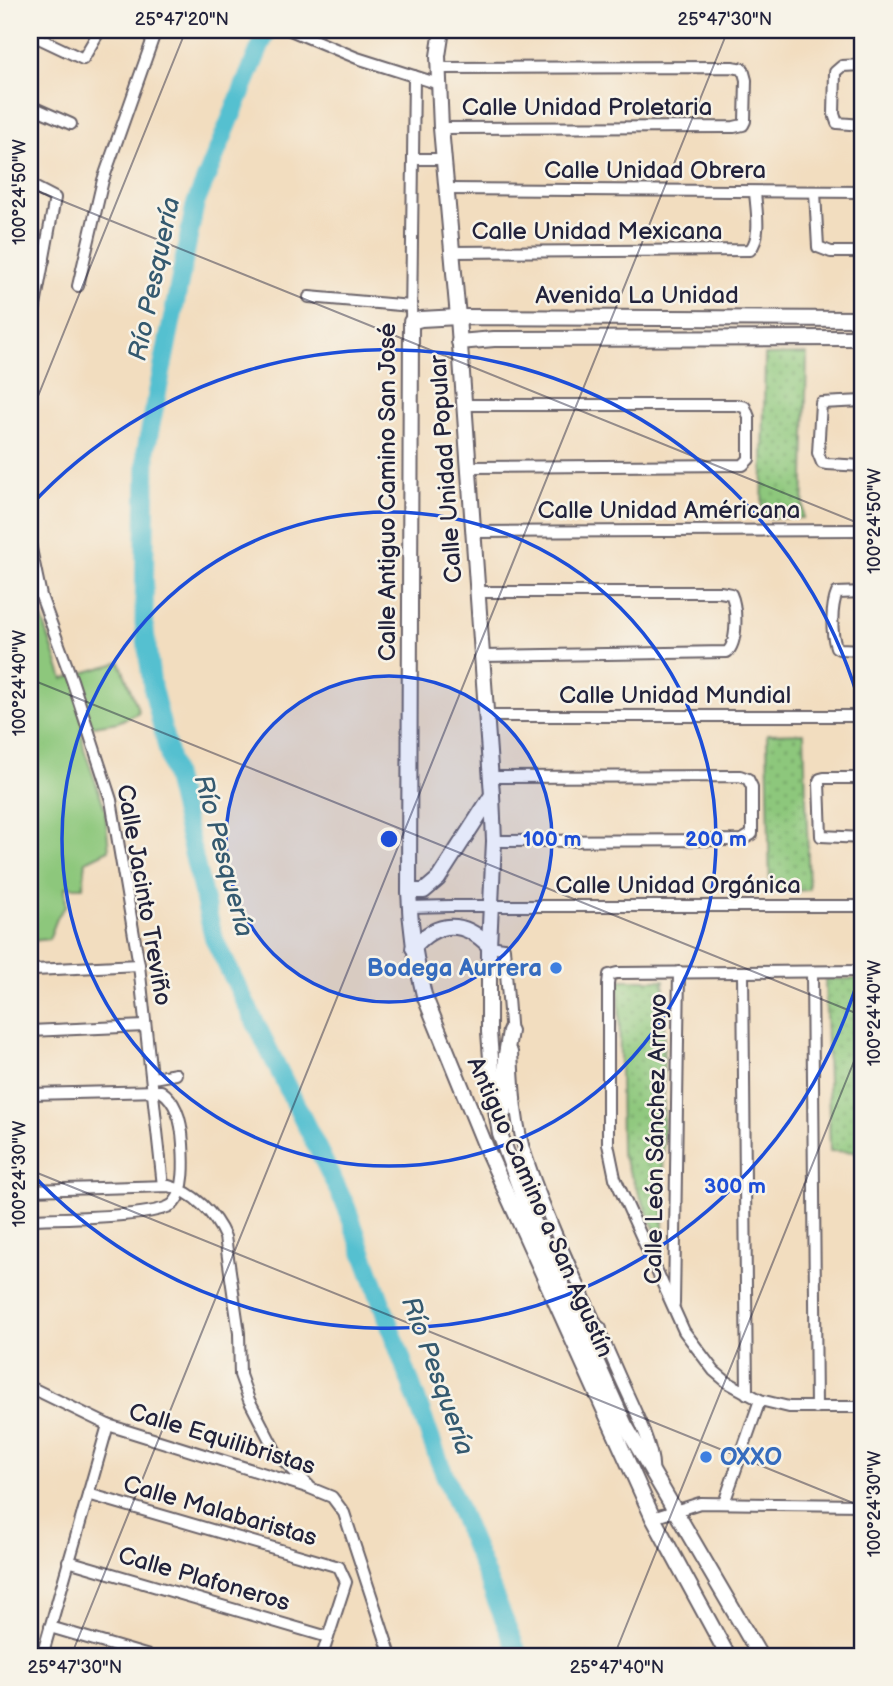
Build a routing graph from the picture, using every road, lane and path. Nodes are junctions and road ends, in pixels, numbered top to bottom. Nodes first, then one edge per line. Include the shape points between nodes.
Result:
1 (100, 30) edge
2 (156, 30) edge
3 (290, 30) edge
4 (442, 30) edge
5 (30, 34) edge
6 (857, 65) edge
7 (438, 68) junction
8 (414, 76) junction
9 (439, 84) junction
10 (30, 106) edge
11 (71, 124) dead end
12 (863, 125) edge
13 (441, 128) junction
14 (413, 159) junction
15 (443, 159) junction
16 (30, 185) edge
17 (446, 189) junction
18 (755, 192) junction
19 (815, 192) junction
20 (863, 192) edge
21 (452, 251) junction
22 (863, 252) edge
23 (30, 253) edge
24 (44, 260) junction
25 (78, 286) dead end
26 (34, 288) edge
27 (309, 297) dead end
28 (411, 306) junction
29 (458, 317) junction
30 (863, 319) edge
31 (411, 322) junction
32 (30, 333) edge
33 (863, 338) edge
34 (459, 342) junction
35 (863, 401) edge
36 (464, 405) junction
37 (863, 466) edge
38 (469, 467) junction
39 (863, 530) edge
40 (474, 532) junction
41 (30, 544) edge
42 (478, 592) junction
43 (863, 592) edge
44 (863, 650) edge
45 (481, 656) junction
46 (486, 716) junction
47 (863, 716) edge
48 (491, 778) junction
49 (863, 778) edge
50 (492, 795) junction
51 (863, 838) edge
52 (494, 841) junction
53 (409, 891) junction
54 (492, 906) junction
55 (863, 906) edge
56 (409, 908) junction
57 (489, 946) junction
58 (413, 948) junction
59 (139, 965) junction
60 (34, 970) dead end
61 (863, 971) edge
62 (679, 972) junction
63 (743, 972) junction
64 (812, 972) junction
65 (145, 1026) junction
66 (30, 1031) edge
67 (510, 1031) junction
68 (176, 1074) dead end
69 (153, 1078) junction
70 (153, 1090) junction
71 (30, 1094) edge
72 (507, 1152) junction
73 (163, 1186) junction
74 (180, 1189) junction
75 (30, 1190) edge
76 (30, 1219) edge
77 (674, 1307) junction
78 (577, 1317) junction
79 (599, 1329) junction
80 (30, 1387) edge
81 (747, 1394) junction
82 (760, 1400) junction
83 (863, 1407) edge
84 (816, 1408) junction
85 (108, 1425) junction
86 (277, 1454) junction
87 (653, 1471) junction
88 (267, 1475) junction
89 (310, 1488) junction
90 (88, 1494) junction
91 (724, 1503) junction
92 (863, 1505) edge
93 (674, 1511) junction
94 (653, 1518) junction
95 (358, 1560) junction
96 (68, 1561) junction
97 (339, 1567) junction
98 (364, 1575) junction
99 (346, 1582) junction
100 (50, 1627) junction
101 (328, 1637) junction
102 (43, 1656) edge
103 (149, 1656) edge
104 (322, 1656) edge
105 (391, 1656) edge
106 (729, 1656) edge
107 (760, 1656) edge

1 - 5 street via 83,59
2 - 25 street via 103,180
3 - 8 street
4 - 7 street, Calle Unidad Popular
6 - 12 street via 838,67 835,120
7 - 9 street, Calle Unidad Popular
7 - 13 street, Calle Unidad Proletaria via 732,67 743,69 746,80 745,121 734,127
8 - 9 street
8 - 14 street, Calle Antiguo Camino San José
9 - 13 street, Calle Unidad Popular
10 - 11 street
13 - 15 street, Calle Unidad Popular
14 - 15 street
14 - 28 street, Calle Antiguo Camino San José
15 - 17 street, Calle Unidad Popular
16 - 24 street via 55,198
17 - 18 street, Calle Unidad Obrera
17 - 21 street, Calle Unidad Popular
18 - 19 street, Calle Unidad Obrera
18 - 21 street, Calle Unidad Mexicana via 754,246 743,252
19 - 20 street, Calle Unidad Obrera
19 - 22 street via 818,247 831,252
21 - 29 street, Calle Unidad Popular
23 - 24 street
24 - 26 street
26 - 32 street
27 - 28 street
28 - 31 street, Calle Antiguo Camino San José
29 - 30 street, Avenida La Unidad
29 - 31 street, Avenida La Unidad
29 - 34 street, Calle Unidad Popular
31 - 53 street, Calle Antiguo Camino San José
33 - 34 street, Avenida La Unidad
34 - 36 street, Calle Unidad Popular
35 - 37 street via 821,402 818,417 822,463
36 - 38 street, Calle Unidad Popular
36 - 38 street via 736,405 745,407 749,416 749,459 743,465
38 - 40 street, Calle Unidad Popular
39 - 40 street, Calle Unidad Américana
40 - 42 street, Calle Unidad Popular
41 - 59 street, Calle Jacinto Treviño via 41,596 111,800
42 - 45 street, Calle Unidad Popular
42 - 45 street via 720,592 731,594 734,604 732,647 722,653
43 - 44 street via 837,593 834,603 836,647
45 - 46 street, Calle Unidad Popular
46 - 47 street, Calle Unidad Mundial
46 - 48 street, Calle Unidad Popular
48 - 50 street, Calle Unidad Popular
48 - 52 street via 745,777 752,788 750,838
49 - 51 street via 820,779 821,836
50 - 52 street, Calle Unidad Popular
50 - 53 street via 438,879 424,891
52 - 54 street, Calle Unidad Popular
53 - 56 street, Calle Antiguo Camino San José
54 - 55 street, Calle Unidad Orgánica
54 - 56 street, Calle Unidad Orgánica
54 - 57 street, Antiguo Camino a San Agustín
56 - 58 street, Antiguo Camino a San Agustín
57 - 58 street via 474,933 452,926 430,932
57 - 67 street via 504,948
57 - 72 street, Antiguo Camino a San Agustín via 494,1098
58 - 94 street, Antiguo Camino a San Agustín via 424,995 488,1152
59 - 60 street
59 - 65 street, Calle Jacinto Treviño
61 - 64 street
62 - 63 street
62 - 77 street, Calle León Sánchez Arroyo
62 - 77 street via 614,973 608,984 608,1144 615,1178
63 - 64 street
63 - 81 street
64 - 84 street
65 - 66 street
65 - 69 street, Calle Jacinto Treviño
67 - 72 street via 504,1080
67 - 79 street via 520,1138 544,1206
68 - 69 street
69 - 70 street, Calle Jacinto Treviño
70 - 71 street
70 - 73 street, Calle Jacinto Treviño
70 - 74 street via 167,1095 178,1114 183,1141
72 - 78 street, Antiguo Camino a San Agustín
73 - 74 street
73 - 75 street
74 - 76 street via 167,1208
74 - 86 street via 209,1213 225,1237 239,1333 240,1375
77 - 81 street via 698,1353 727,1382
78 - 79 street
78 - 87 street, Antiguo Camino a San Agustín via 625,1424
79 - 87 street via 644,1433
80 - 85 street
81 - 82 street
82 - 84 street
82 - 91 street
83 - 84 street
85 - 88 street, Calle Equilibristas
85 - 90 street
86 - 88 street
86 - 89 street
87 - 93 street, Antiguo Camino a San Agustín
88 - 89 street, Calle Equilibristas
89 - 95 street, Calle Equilibristas via 339,1504
90 - 96 street
90 - 97 street, Calle Malabaristas
91 - 92 street
91 - 93 street via 693,1504
93 - 94 street
93 - 107 street, Antiguo Camino a San Agustín
94 - 106 street, Antiguo Camino a San Agustín
95 - 97 street
95 - 98 street
96 - 100 street
96 - 101 street, Calle Plafoneros
97 - 99 street
98 - 99 street
98 - 105 street
99 - 101 street
100 - 102 street
100 - 103 street
101 - 104 street

